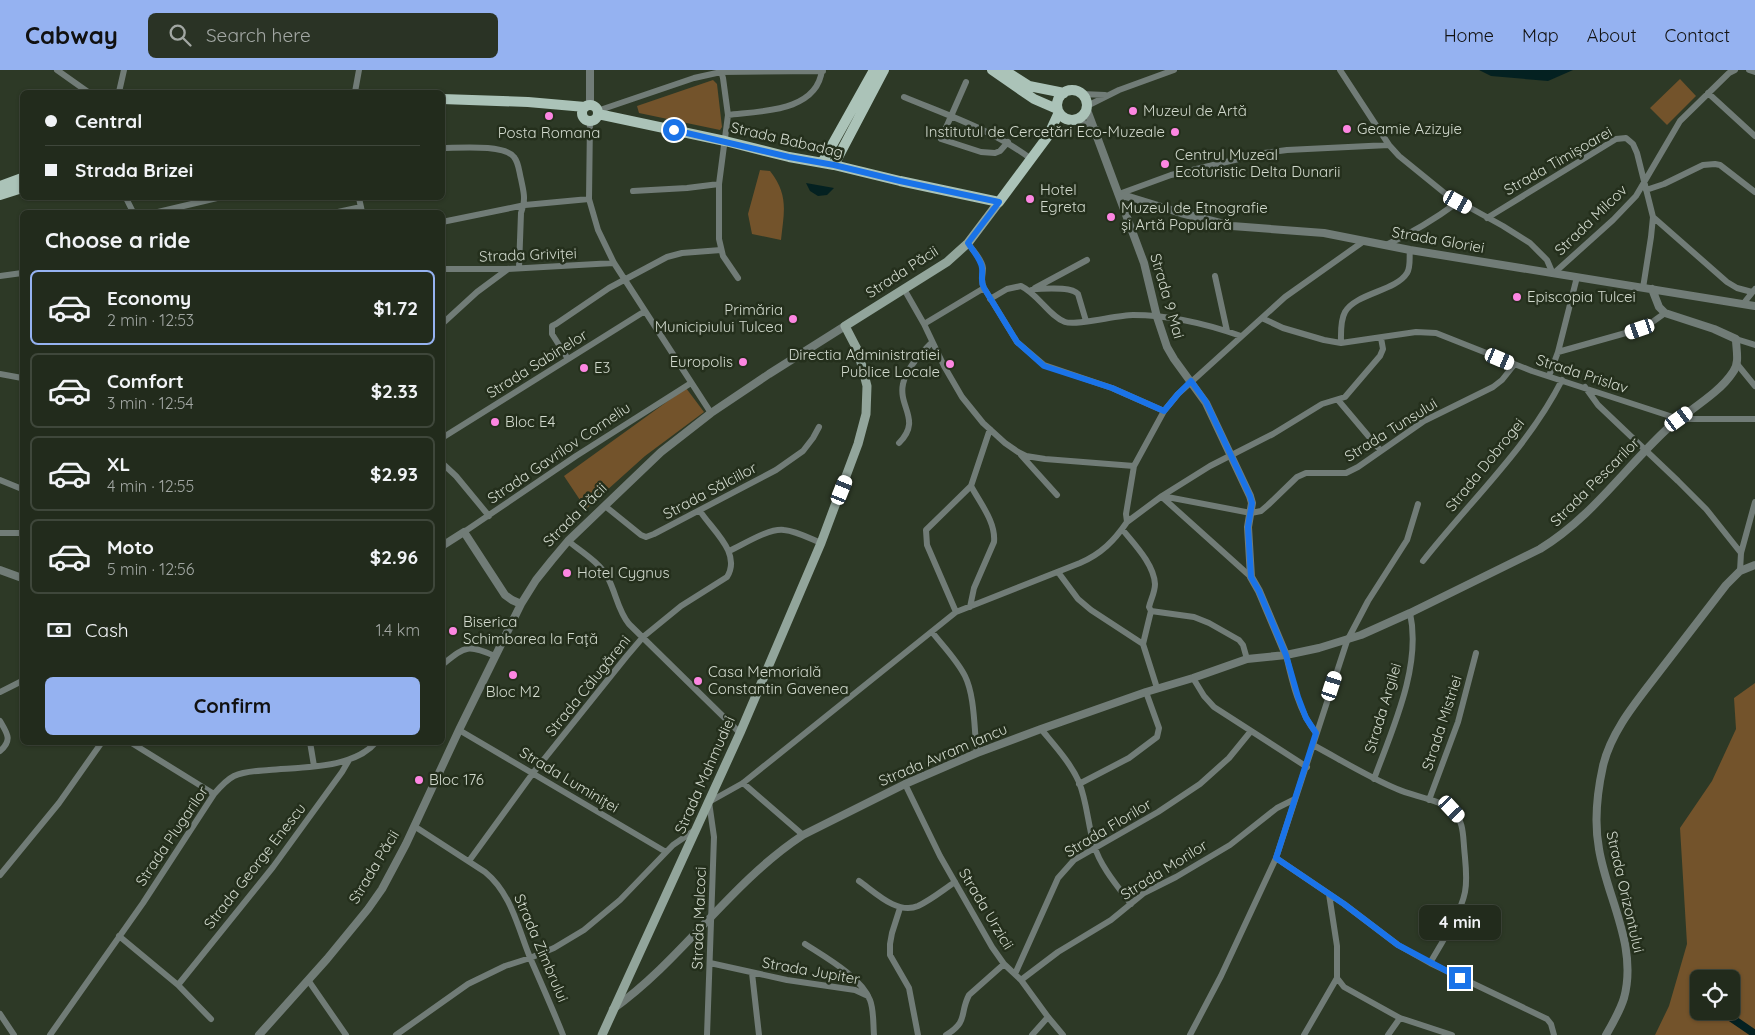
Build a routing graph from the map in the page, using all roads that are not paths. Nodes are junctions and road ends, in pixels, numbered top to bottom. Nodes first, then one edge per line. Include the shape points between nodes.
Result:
1 (57, 70) edge
2 (124, 70) edge
3 (359, 70) edge
4 (590, 70) edge
5 (822, 70) edge
6 (874, 70) edge
7 (884, 70) edge
8 (992, 70) edge
9 (1004, 70) edge
10 (1174, 70) edge
11 (1340, 70) edge
12 (1735, 70) edge
13 (1749, 70) edge
14 (721, 71) edge
15 (1755, 72) edge
16 (966, 82) dead end
17 (85, 90) edge
18 (119, 90) edge
19 (355, 90) edge
20 (1064, 93) junction
21 (1708, 93) junction
22 (1082, 94) junction
23 (1106, 96) junction
24 (904, 97) dead end
25 (445, 99) edge
26 (445, 106) edge
27 (1087, 108) junction
28 (1058, 111) junction
29 (591, 112) junction
30 (728, 115) junction
31 (951, 116) junction
32 (1072, 120) junction
33 (1095, 129) junction
34 (1048, 136) junction
35 (1755, 136) edge
36 (725, 141) junction
37 (1008, 142) junction
38 (1389, 146) junction
39 (445, 148) edge
40 (1031, 159) junction
41 (822, 163) junction
42 (834, 165) junction
43 (20, 179) edge
44 (1643, 182) junction
45 (719, 184) junction
46 (0, 186) edge
47 (20, 189) edge
48 (1646, 190) junction
49 (633, 191) dead end
50 (1755, 192) edge
51 (1119, 194) junction
52 (0, 195) edge
53 (589, 199) junction
54 (209, 200) edge
55 (999, 202) junction
56 (1458, 202) junction
57 (524, 205) junction
58 (166, 210) edge
59 (1653, 217) junction
60 (1487, 218) junction
61 (445, 221) edge
62 (1364, 241) junction
63 (968, 243) junction
64 (1386, 245) junction
65 (721, 250) junction
66 (1410, 250) junction
67 (1087, 260) dead end
68 (614, 264) junction
69 (520, 268) junction
70 (508, 269) junction
71 (445, 270) edge
72 (20, 273) edge
73 (1552, 274) junction
74 (0, 276) edge
75 (1215, 276) dead end
76 (1577, 277) junction
77 (738, 278) dead end
78 (624, 280) junction
79 (984, 288) junction
80 (1643, 288) junction
81 (904, 289) junction
82 (1652, 289) junction
83 (1032, 290) junction
84 (1754, 291) edge
85 (990, 299) junction
86 (1743, 304) junction
87 (1755, 306) edge
88 (644, 311) junction
89 (1665, 313) junction
90 (1157, 316) junction
91 (1262, 318) junction
92 (445, 321) edge
93 (1086, 321) junction
94 (924, 324) junction
95 (845, 326) junction
96 (1227, 331) junction
97 (1241, 336) junction
98 (1381, 338) junction
99 (1736, 338) junction
100 (932, 342) junction
101 (1341, 343) junction
102 (1755, 345) edge
103 (1558, 352) junction
104 (568, 359) junction
105 (1737, 364) junction
106 (1514, 365) junction
107 (0, 374) edge
108 (1549, 376) junction
109 (20, 378) edge
110 (1562, 380) junction
111 (1191, 381) junction
112 (691, 383) junction
113 (1755, 386) edge
114 (1586, 387) junction
115 (1338, 400) junction
116 (1164, 411) junction
117 (711, 413) junction
118 (1679, 419) junction
119 (1755, 419) edge
120 (819, 427) dead end
121 (990, 430) junction
122 (445, 436) edge
123 (899, 442) dead end
124 (1381, 451) junction
125 (1646, 451) junction
126 (1018, 452) junction
127 (1231, 455) junction
128 (445, 466) edge
129 (1134, 466) junction
130 (0, 480) edge
131 (971, 486) junction
132 (20, 488) edge
133 (1057, 495) dead end
134 (1162, 496) junction
135 (1755, 502) edge
136 (1418, 504) dead end
137 (605, 506) junction
138 (700, 511) junction
139 (1251, 513) junction
140 (489, 516) junction
141 (1127, 522) junction
142 (1122, 530) junction
143 (464, 532) junction
144 (0, 533) edge
145 (20, 533) edge
146 (568, 541) junction
147 (821, 543) junction
148 (445, 544) edge
149 (729, 551) junction
150 (1741, 553) junction
151 (1423, 561) dead end
152 (1755, 565) edge
153 (0, 570) edge
154 (1740, 571) junction
155 (1058, 572) junction
156 (20, 577) edge
157 (1251, 577) junction
158 (521, 604) junction
159 (970, 606) junction
160 (1151, 610) junction
161 (956, 612) junction
162 (1410, 613) junction
163 (932, 632) junction
164 (643, 637) junction
165 (1346, 641) junction
166 (1143, 644) junction
167 (1476, 653) dead end
168 (1286, 655) junction
169 (495, 656) junction
170 (1247, 659) junction
171 (445, 663) edge
172 (1193, 678) junction
173 (20, 682) edge
174 (1157, 688) junction
175 (0, 692) edge
176 (1146, 692) junction
177 (0, 721) edge
178 (1041, 729) junction
179 (459, 730) junction
180 (1251, 731) junction
181 (740, 733) junction
182 (1316, 733) junction
183 (100, 745) edge
184 (135, 745) edge
185 (310, 745) edge
186 (373, 745) edge
187 (1314, 745) junction
188 (0, 751) edge
189 (976, 753) junction
190 (349, 760) junction
191 (314, 766) junction
192 (1307, 767) junction
193 (533, 773) junction
194 (1374, 779) junction
195 (743, 783) junction
196 (905, 784) junction
197 (1080, 784) junction
198 (214, 794) junction
199 (1295, 799) junction
200 (1429, 800) junction
201 (709, 802) junction
202 (414, 826) junction
203 (695, 830) junction
204 (803, 835) junction
205 (1094, 847) junction
206 (666, 852) junction
207 (1276, 858) junction
208 (470, 861) junction
209 (0, 875) edge
210 (859, 881) dead end
211 (955, 882) junction
212 (1329, 894) junction
213 (1131, 904) junction
214 (900, 908) junction
215 (712, 916) junction
216 (119, 936) junction
217 (805, 944) dead end
218 (530, 958) junction
219 (710, 963) junction
220 (1430, 963) junction
221 (1004, 964) junction
222 (752, 973) junction
223 (1015, 974) junction
224 (1337, 978) junction
225 (308, 980) junction
226 (1021, 980) junction
227 (178, 985) junction
228 (868, 996) junction
229 (614, 1009) junction
230 (0, 1014) edge
231 (1048, 1017) junction
232 (1400, 1018) junction
233 (211, 1019) dead end
234 (14, 1035) edge
235 (50, 1035) edge
236 (259, 1035) edge
237 (346, 1035) edge
238 (396, 1035) edge
239 (563, 1035) edge
240 (602, 1035) edge
241 (707, 1035) edge
242 (759, 1035) edge
243 (874, 1035) edge
244 (918, 1035) edge
245 (946, 1035) edge
246 (1032, 1035) edge
247 (1063, 1035) edge
248 (1190, 1035) edge
249 (1304, 1035) edge
250 (1388, 1035) edge
251 (1452, 1035) edge
252 (1554, 1035) edge
253 (1606, 1035) edge

1 - 17 street
2 - 18 street
3 - 19 street
4 - 29 street
5 - 14 street
5 - 30 street via 819,84 794,104
6 - 41 main road
7 - 42 main road
8 - 28 main road
9 - 20 main road via 1029,86
10 - 23 street
11 - 38 street
12 - 21 street, Strada Milcov
13 - 15 street
14 - 29 street
14 - 30 street
16 - 31 street
20 - 22 main road via 1071,90
20 - 28 main road via 1057,102
21 - 35 street
21 - 44 street, Strada Milcov via 1680,121
22 - 23 street
22 - 27 main road
23 - 27 street
24 - 31 street
25 - 29 main road, Strada Babadag via 528,102
26 - 29 main road, Strada Babadag
27 - 32 main road via 1084,115
27 - 33 street, Strada 9 Mai
28 - 32 main road via 1061,116
28 - 34 main road, Strada Păcii
29 - 36 main road, Strada Babadag
29 - 53 street
30 - 36 street
31 - 37 street
31 - 37 street via 941,139 985,153 1000,151
32 - 33 street
32 - 34 main road, Strada Păcii
33 - 51 street, Strada 9 Mai
34 - 40 main road, Strada Păcii
36 - 41 main road, Strada Babadag
36 - 45 street
37 - 40 street
38 - 51 street via 1264,153 1171,175
38 - 56 street
39 - 57 street via 509,152 517,162
40 - 55 main road, Strada Păcii
41 - 42 main road, Strada Babadag
42 - 55 main road, Strada Babadag
43 - 46 main road
44 - 48 street
44 - 60 street, Strada Timișoarei via 1633,144 1622,137
44 - 73 street, Strada Milcov via 1636,196 1613,220
45 - 49 street
45 - 65 street
47 - 52 main road
48 - 50 street via 1703,165 1715,164
48 - 59 street
51 - 62 street, Strada Gloriei via 1232,226 1324,233
51 - 90 street, Strada 9 Mai via 1144,263
53 - 57 street
53 - 68 street via 594,219
54 - 58 street
55 - 63 main road, Strada Păcii
56 - 60 street
56 - 64 street via 1430,223
57 - 61 street
57 - 69 street
59 - 80 street
59 - 84 street via 1727,282 1746,291
60 - 73 street via 1530,243 1547,260
62 - 64 street, Strada Gloriei
62 - 91 street via 1294,290
63 - 79 street via 983,269
63 - 81 main road, Strada Păcii via 947,262
64 - 66 street, Strada Gloriei
65 - 77 street
65 - 78 street via 673,255
66 - 73 street, Strada Gloriei
66 - 101 street via 1406,274 1345,311
67 - 83 street
68 - 69 street, Strada Griviței
68 - 78 street
69 - 70 street, Strada Griviței
70 - 71 street, Strada Griviței
70 - 92 street
72 - 74 street
73 - 76 street, Strada Gloriei
75 - 96 street
76 - 80 street, Strada Gloriei
76 - 103 street
78 - 88 street
78 - 104 street via 552,326 552,334
79 - 85 street
79 - 94 street
80 - 82 street, Strada Gloriei
81 - 94 street
81 - 95 main road, Strada Păcii
82 - 86 street, Strada Gloriei
82 - 89 street
83 - 85 street via 1015,286
83 - 93 street via 1059,319 1072,324
83 - 93 street via 1075,291
84 - 86 street
85 - 116 street via 1017,342 1044,366 1112,388
86 - 87 street, Strada Gloriei
88 - 104 street, Strada Sabinelor
88 - 112 street
89 - 99 street
89 - 103 street via 1640,329
90 - 93 street via 1113,316
90 - 96 street
90 - 111 street, Strada 9 Mai via 1167,347
91 - 97 street
91 - 101 street, Strada Prislav via 1283,328
94 - 100 street
95 - 117 street, Strada Păcii
95 - 147 main road, Strada Mahmudiei via 864,369 866,414
96 - 97 street
97 - 111 street
98 - 101 street, Strada Prislav
98 - 106 street, Strada Prislav via 1416,332 1436,333
98 - 115 street via 1383,349 1380,356 1349,393
99 - 102 street
99 - 105 street
100 - 121 street via 962,397
100 - 123 street via 904,378 903,397 910,427
103 - 108 street
104 - 122 street, Strada Sabinelor
105 - 113 street
105 - 118 street, Strada Pescarilor via 1725,382
106 - 108 street, Strada Prislav
106 - 124 street, Strada Tunsului via 1493,387 1424,421
107 - 109 street
108 - 110 street, Strada Prislav
110 - 114 street, Strada Prislav
110 - 151 street, Strada Dobrogei via 1552,400 1511,457
111 - 116 street
111 - 127 street, Strada 9 Mai via 1206,402
112 - 117 street
112 - 140 street, Strada Gavrilov Corneliu
114 - 118 street, Strada Prislav
114 - 125 street via 1598,404
115 - 124 street
115 - 127 street via 1322,404
116 - 129 street
117 - 137 street, Strada Păcii via 661,452
118 - 119 street, Strada Prislav
118 - 125 street, Strada Pescarilor
120 - 138 street, Strada Sălciilor via 809,445 796,456
121 - 126 street
121 - 131 street
124 - 139 street, Strada Tunsului via 1346,472 1306,473 1297,477 1268,505
125 - 150 street via 1706,510
125 - 162 street, Strada Pescarilor via 1590,511 1556,540
126 - 129 street via 1045,459
126 - 133 street
127 - 134 street
127 - 139 street, Strada 9 Mai via 1250,496
128 - 140 street
129 - 141 street
130 - 132 street
131 - 159 street via 992,523 995,535
131 - 161 street via 926,530 927,545
134 - 139 street
134 - 141 street
134 - 157 street
135 - 150 street
136 - 165 street via 1408,540
137 - 138 street, Strada Sălciilor via 646,537
137 - 146 street, Strada Păcii
138 - 149 street
139 - 157 street, Strada 9 Mai via 1248,527
140 - 143 street, Strada Gavrilov Corneliu
141 - 142 street
142 - 155 street via 1096,556
142 - 160 street via 1153,572 1155,585
143 - 148 street, Strada Gavrilov Corneliu
143 - 158 street via 505,595
144 - 145 street
146 - 158 street, Strada Păcii
146 - 164 street via 603,570 624,617
147 - 149 street via 794,532 778,530
147 - 181 main road, Strada Mahmudiei
149 - 164 street, Strada Călugăreni via 731,566 727,577 681,606
150 - 154 street
152 - 154 street, Strada Orizontului
153 - 156 street
154 - 253 street, Strada Orizontului via 1630,710 1603,765 1596,828 1627,953 1624,997
155 - 159 street
155 - 166 street via 1078,599
157 - 168 street
158 - 169 street, Strada Păcii
159 - 161 street
160 - 166 street
160 - 170 street via 1194,617 1209,623 1239,640
161 - 163 street
162 - 165 street, Strada Pescarilor
162 - 194 street, Strada Argilei via 1413,638 1410,665 1401,704
163 - 189 street via 965,676 972,706
163 - 195 street
164 - 181 street
164 - 193 street, Strada Călugăreni
165 - 168 street, Strada Avram Iancu
165 - 182 street
166 - 174 street
167 - 200 street, Strada Mistriei via 1458,722
168 - 170 street, Strada Avram Iancu
168 - 182 street via 1306,718
169 - 171 street via 472,647
169 - 179 street, Strada Păcii
170 - 172 street, Strada Avram Iancu
172 - 174 street, Strada Avram Iancu
172 - 180 street via 1214,707
173 - 175 street
174 - 176 street, Strada Avram Iancu
176 - 178 street, Strada Avram Iancu
176 - 197 street via 1159,728 1157,737 1134,755
177 - 188 street via 8,739
178 - 189 street, Strada Avram Iancu
178 - 197 street via 1070,764
179 - 193 street, Strada Luminiței
179 - 202 street, Strada Păcii
180 - 192 street
180 - 205 street, Strada Florilor via 1229,758 1200,784 1158,812
181 - 201 main road, Strada Mahmudiei
182 - 187 street
183 - 209 street via 59,803
184 - 198 street
185 - 191 street
186 - 190 street, Strada Plugarilor
187 - 192 street
187 - 194 street
189 - 196 street, Strada Avram Iancu
190 - 191 street, Strada Plugarilor
190 - 227 street, Strada George Enescu via 273,867
191 - 198 street, Strada Plugarilor via 250,771 226,780
192 - 199 street
193 - 206 street, Strada Luminiței
193 - 208 street, Strada Călugăreni
194 - 200 street
195 - 201 street
195 - 204 street
196 - 204 street, Strada Avram Iancu
196 - 211 street, Strada Urzicii
197 - 205 street
198 - 216 street, Strada Plugarilor
199 - 207 street
199 - 213 street, Strada Morilor via 1277,808 1230,845
200 - 220 street via 1452,809 1459,817 1466,884 1460,908
201 - 203 main road, Strada Mahmudiei
201 - 215 street, Strada Malcoci via 714,836
202 - 208 street, Strada Zimbrului
202 - 225 street, Strada Păcii via 382,889
203 - 206 street
203 - 229 main road, Strada Mahmudiei
204 - 215 street, Strada Avram Iancu via 763,864
205 - 213 street via 1109,875
205 - 223 street, Strada Florilor via 1074,860 1058,878
206 - 218 street via 620,900 584,930
207 - 212 street
207 - 248 street
208 - 218 street, Strada Zimbrului via 496,880 506,895
210 - 214 street
211 - 214 street via 917,906
211 - 221 street, Strada Urzicii
212 - 220 street via 1398,945
212 - 224 street via 1337,946
213 - 226 street, Strada Morilor
214 - 244 street via 892,933 890,955 910,988
215 - 219 street, Strada Malcoci
215 - 229 street, Strada Avram Iancu via 634,995
216 - 227 street
216 - 235 street, Strada Plugarilor
217 - 228 street via 856,980
218 - 238 street via 468,984
218 - 239 street, Strada Zimbrului
219 - 222 street, Strada Jupiter
219 - 241 street, Strada Malcoci
220 - 252 street via 1540,1015 1551,1024
221 - 223 street, Strada Urzicii
221 - 245 street via 969,995 962,1021
222 - 228 street, Strada Jupiter via 855,990
222 - 242 street
223 - 226 street, Strada Urzicii
224 - 232 street via 1344,987
224 - 249 street
225 - 236 street, Strada Păcii
225 - 237 street
226 - 231 street, Strada Urzicii
227 - 233 street
228 - 243 street, Strada Jupiter
229 - 240 main road, Strada Mahmudiei
230 - 234 street
231 - 246 street
231 - 247 street, Strada Urzicii
232 - 250 street
232 - 251 street

